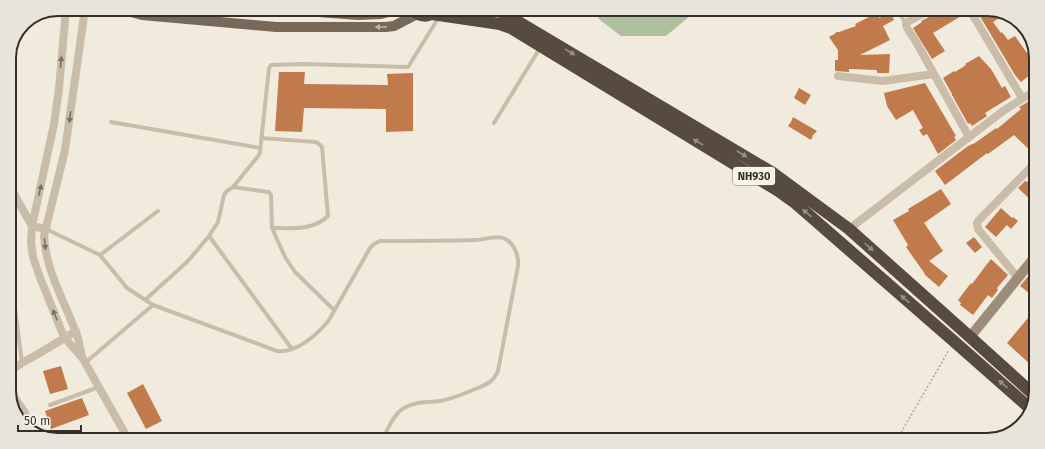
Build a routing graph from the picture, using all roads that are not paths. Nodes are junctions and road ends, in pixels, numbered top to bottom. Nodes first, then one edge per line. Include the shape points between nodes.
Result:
1 (65, 16) edge
2 (84, 16) edge
3 (182, 16) edge
4 (409, 16) edge
5 (434, 16) edge
6 (452, 16) edge
7 (507, 16) edge
8 (901, 16) edge
9 (918, 16) edge
10 (973, 16) edge
11 (906, 24) junction
12 (544, 42) junction
13 (934, 74) junction
14 (838, 76) dead end
15 (1029, 94) edge
16 (1022, 98) junction
17 (111, 122) dead end
18 (494, 123) dead end
19 (969, 137) junction
20 (261, 138) junction
21 (260, 148) junction
22 (1029, 170) edge
23 (233, 187) junction
24 (16, 197) edge
25 (158, 211) dead end
26 (32, 226) junction
27 (272, 228) junction
28 (46, 229) junction
29 (849, 229) junction
30 (209, 236) junction
31 (100, 255) junction
32 (1029, 264) edge
33 (1018, 278) junction
34 (145, 300) junction
35 (153, 304) junction
36 (334, 310) junction
37 (16, 316) edge
38 (76, 331) junction
39 (64, 337) junction
40 (970, 337) junction
41 (958, 345) junction
42 (292, 349) junction
43 (84, 361) junction
44 (22, 363) junction
45 (16, 367) edge
46 (99, 387) junction
47 (1029, 389) edge
48 (17, 401) edge
49 (50, 405) dead end
50 (1026, 405) edge
51 (28, 421) edge
52 (125, 433) edge
53 (386, 433) edge

26 -> 1 street via 54,124
2 -> 28 street via 66,150
4 -> 3 main road via 394,26 386,27 276,27
5 - 20 lane via 408,67 271,65
6 - 12 highway, NH930 via 506,26
7 - 12 highway, NH930
8 - 11 lane
9 - 11 street
10 - 16 street
11 - 13 street
12 - 18 lane
12 -> 29 highway, NH930 via 773,173
41 -> 12 highway, NH930 via 787,197
13 - 14 street via 883,81
13 - 19 street
15 - 16 street
16 - 19 street
17 - 21 lane
19 - 29 street
20 - 21 lane
20 - 27 lane via 316,142 322,147 328,216 320,223 304,228
21 - 23 lane via 259,154
22 - 33 street via 977,223 978,229
23 - 27 lane via 270,193
23 - 30 lane via 224,195 219,219
24 - 26 street
25 - 31 lane
26 - 28 street
39 -> 26 street via 38,275 31,242
27 - 36 lane via 295,272
28 - 31 lane
28 -> 38 street via 45,250 52,275
29 -> 40 highway, NH930
30 - 34 lane via 188,261
30 - 42 lane
31 - 34 lane via 128,288
32 - 33 street
33 - 40 street
34 - 35 lane
35 - 42 lane via 277,351
35 - 43 lane
36 - 42 lane via 326,324 315,335
36 - 53 lane via 370,248 380,242 500,238 509,242 516,251 517,274 495,377 490,382 463,394 403,408
37 - 44 lane
38 - 39 street
38 - 43 street
39 - 43 street
39 - 44 street
40 - 41 street
40 - 47 highway, NH930
50 -> 41 highway, NH930
43 - 46 street
44 - 45 street
46 - 49 lane
46 - 52 street
48 - 51 street

